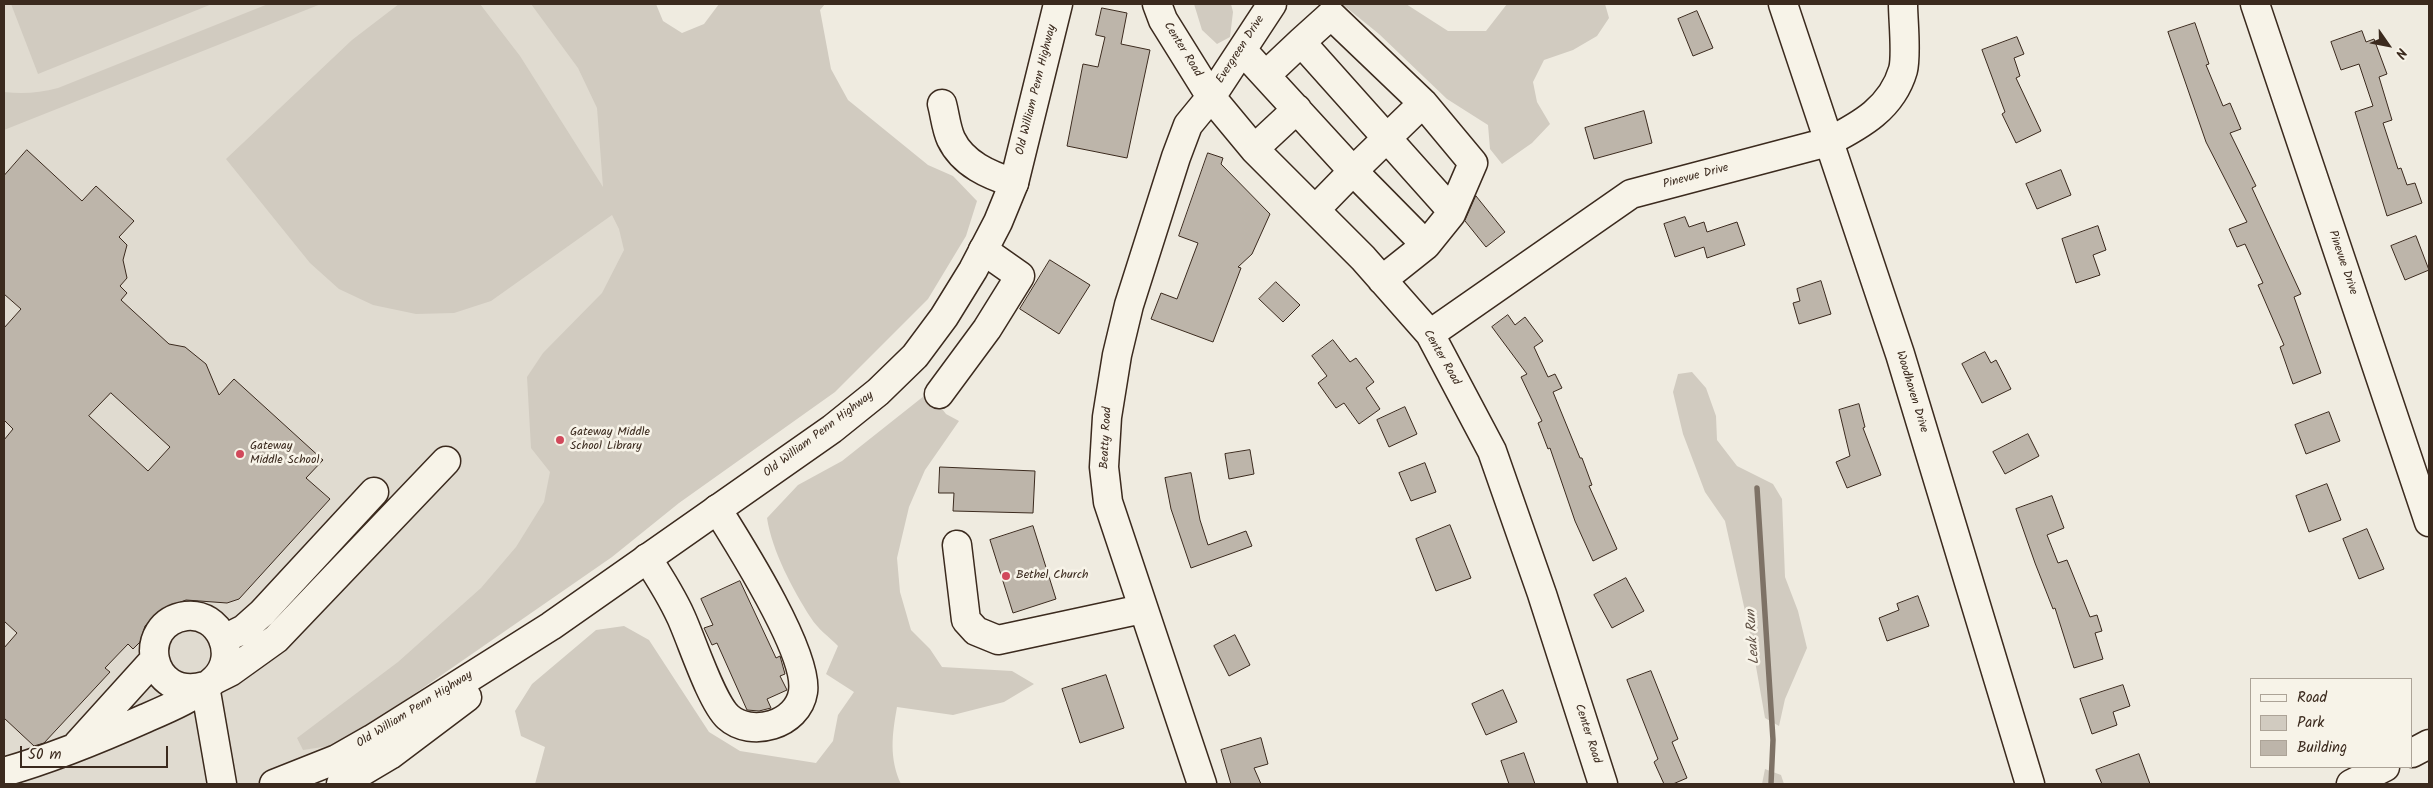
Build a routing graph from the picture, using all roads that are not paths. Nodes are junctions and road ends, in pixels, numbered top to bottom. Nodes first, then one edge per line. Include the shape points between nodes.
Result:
1 (1058, 4) edge
2 (1157, 4) edge
3 (1272, 4) edge
4 (1783, 4) edge
5 (1903, 4) edge
6 (2255, 4) edge
7 (1301, 42) junction
8 (1242, 50) junction
9 (1266, 75) junction
10 (1211, 97) junction
11 (1424, 103) junction
12 (942, 104) dead end
13 (1296, 109) junction
14 (1388, 138) junction
15 (1828, 142) junction
16 (1254, 149) junction
17 (1354, 171) junction
18 (1014, 184) junction
19 (1315, 210) junction
20 (1452, 211) junction
21 (1426, 246) junction
22 (984, 250) junction
23 (1382, 280) junction
24 (1430, 334) junction
25 (939, 394) dead end
26 (446, 461) dead end
27 (374, 492) dead end
28 (717, 509) junction
29 (2429, 522) edge
30 (957, 545) dead end
31 (648, 558) junction
32 (1142, 608) junction
33 (254, 620) junction
34 (551, 626) junction
35 (224, 639) junction
36 (276, 639) junction
37 (154, 660) junction
38 (210, 683) junction
39 (2429, 744) edge
40 (71, 751) junction
41 (2413, 752) edge
42 (2383, 768) edge
43 (4, 772) edge
44 (222, 784) edge
45 (274, 784) edge
46 (341, 784) edge
47 (1202, 784) edge
48 (1603, 784) edge
49 (2030, 784) edge
50 (2350, 784) edge

1 - 18 street, Old William Penn Highway
2 - 10 street, Center Road via 1163,20
3 - 8 street, Evergreen Drive
4 - 15 street, Woodhaven Drive
5 - 15 street, Pinevue Drive via 1904,68 1890,100 1856,127
6 - 29 street, Pinevue Drive
7 - 9 street
7 - 11 street via 1331,15
7 - 14 street
8 - 9 street
8 - 10 street, Evergreen Drive
9 - 13 street
10 - 16 street, Center Road
10 - 32 street, Beatty Road via 1188,125 1176,156 1129,305 1107,417 1104,467 1108,502
11 - 14 street
11 - 20 street via 1473,163
12 - 18 street via 951,139 967,160 989,175
13 - 16 street
13 - 17 street
14 - 17 street
14 - 20 street
15 - 24 street, Pinevue Drive via 1632,194
15 - 49 street, Woodhaven Drive via 1900,354
16 - 19 street, Center Road
17 - 19 street
17 - 21 street
18 - 22 street, Old William Penn Highway
19 - 23 street, Center Road
20 - 21 street
21 - 23 street
22 - 25 street via 1020,276 987,329
22 - 28 street, Old William Penn Highway via 944,317 915,356 878,392 832,429
23 - 24 street, Center Road
24 - 48 street, Center Road via 1492,451
26 - 36 street
27 - 33 street
28 - 31 street, Old William Penn Highway
28 - 31 street via 746,556 795,650 803,677 803,694 793,712 773,725 758,728 745,727 728,717 717,701 681,617
30 - 32 street via 966,620 976,631 988,637 998,640
31 - 34 street, Old William Penn Highway
32 - 47 street, Beatty Road
33 - 35 street
33 - 36 street
34 - 45 street, Old William Penn Highway via 372,739 336,759
34 - 46 street, Old William Penn Highway via 432,725
35 - 37 street via 210,622 186,616 165,626 154,647
35 - 38 street via 226,661 222,671
36 - 38 street
37 - 38 street via 158,670 172,685 194,689
37 - 40 street
38 - 40 street via 172,707
38 - 44 street
39 - 41 street
40 - 43 street
42 - 50 street

